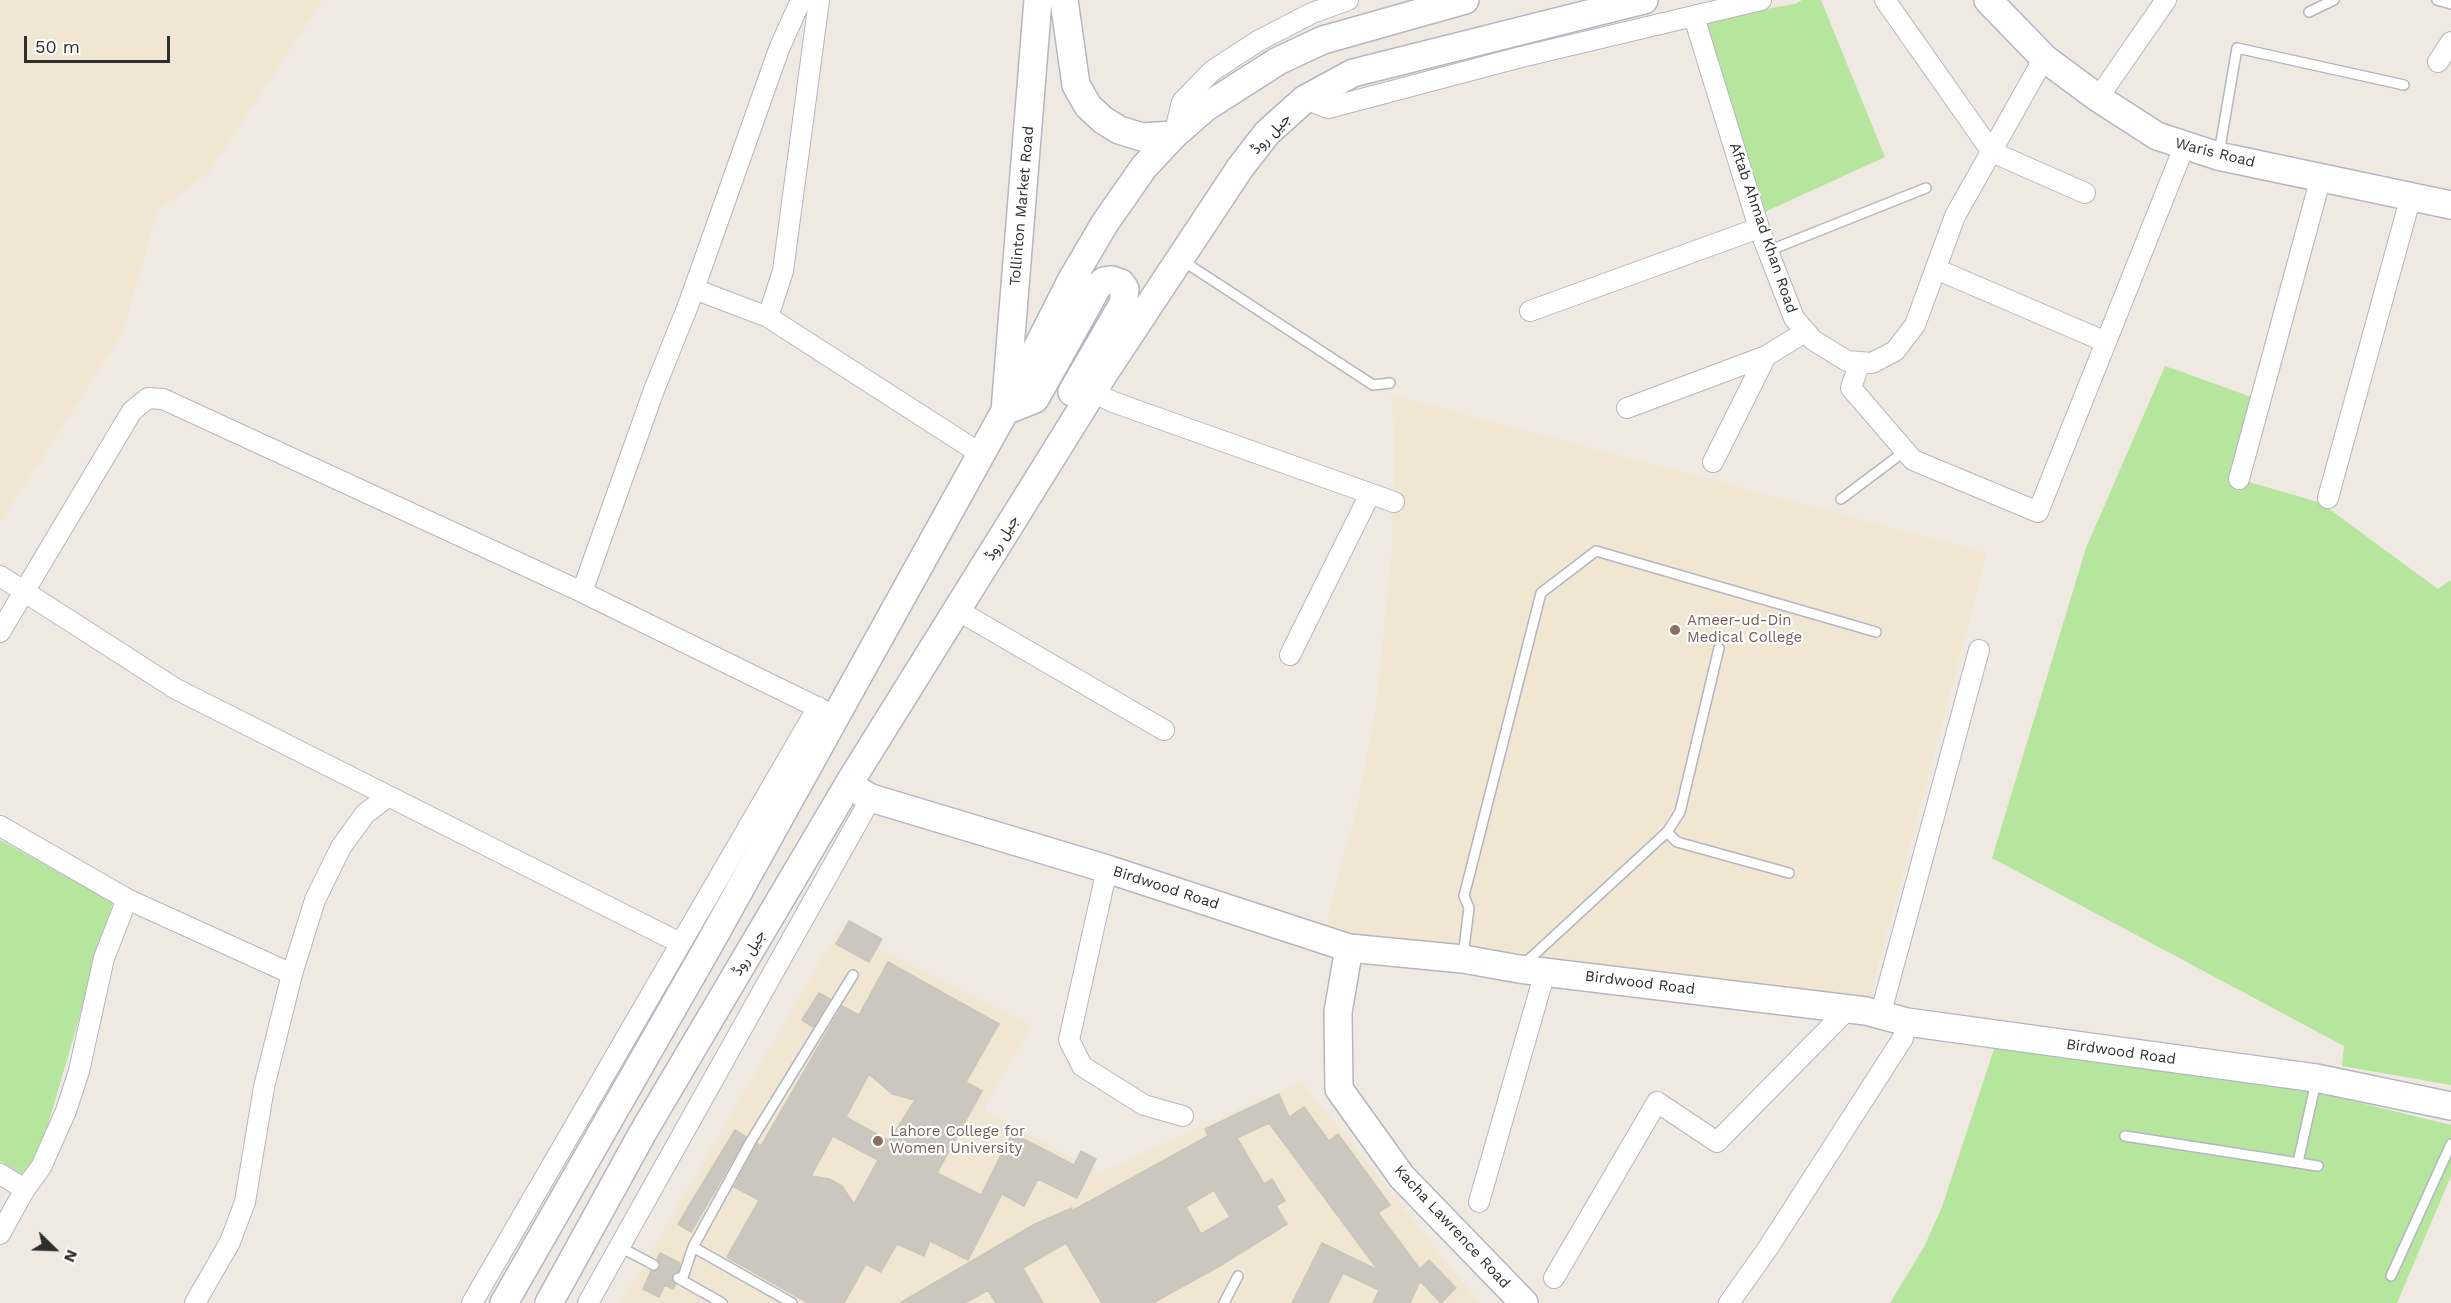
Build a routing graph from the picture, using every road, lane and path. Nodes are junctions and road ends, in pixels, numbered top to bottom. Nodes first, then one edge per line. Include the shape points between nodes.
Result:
1 (801, 0) edge
2 (819, 0) edge
3 (1038, 0) edge
4 (1064, 0) edge
5 (1348, 0) edge
6 (1466, 0) edge
7 (1644, 0) edge
8 (1761, 0) edge
9 (1885, 0) edge
10 (1988, 0) edge
11 (2166, 0) edge
12 (2334, 0) edge
13 (2437, 0) edge
14 (2451, 4) edge
15 (2309, 12) dead end
16 (1694, 17) junction
17 (2451, 42) edge
18 (2044, 58) junction
19 (2438, 62) dead end
20 (2404, 85) dead end
21 (2098, 98) junction
22 (1305, 99) junction
23 (1174, 135) junction
24 (2184, 147) junction
25 (1992, 153) junction
26 (2218, 156) junction
27 (2320, 177) junction
28 (1926, 188) dead end
29 (2085, 194) dead end
30 (2411, 196) junction
31 (2451, 205) edge
32 (1759, 228) junction
33 (1768, 251) junction
34 (1180, 259) junction
35 (1936, 269) junction
36 (694, 289) junction
37 (1530, 311) dead end
38 (768, 316) junction
39 (1805, 332) junction
40 (2106, 342) junction
41 (1766, 357) junction
42 (1860, 362) junction
43 (1390, 383) dead end
44 (1093, 392) junction
45 (1627, 408) dead end
46 (1005, 411) junction
47 (1905, 451) junction
48 (981, 454) junction
49 (1713, 462) dead end
50 (2239, 479) dead end
51 (1035, 485) junction
52 (1370, 494) junction
53 (2328, 498) dead end
54 (1841, 499) dead end
55 (1394, 502) dead end
56 (0, 576) edge
57 (582, 592) junction
58 (26, 593) junction
59 (957, 610) junction
60 (0, 632) edge
61 (1876, 632) dead end
62 (1719, 648) dead end
63 (1979, 650) dead end
64 (1290, 655) dead end
65 (827, 711) junction
66 (1164, 730) dead end
67 (848, 784) junction
68 (388, 796) junction
69 (871, 798) junction
70 (0, 826) edge
71 (1667, 832) junction
72 (1107, 869) junction
73 (1789, 873) dead end
74 (127, 899) junction
75 (680, 943) junction
76 (1349, 948) junction
77 (1462, 959) junction
78 (1532, 970) junction
79 (292, 974) junction
80 (853, 975) dead end
81 (1848, 1009) junction
82 (1880, 1016) junction
83 (1907, 1022) junction
84 (2316, 1078) junction
85 (2451, 1106) edge
86 (1184, 1116) dead end
87 (2125, 1136) dead end
88 (2451, 1144) edge
89 (2298, 1162) junction
90 (2318, 1166) dead end
91 (0, 1174) edge
92 (25, 1189) junction
93 (1479, 1202) dead end
94 (0, 1234) edge
95 (620, 1247) junction
96 (693, 1247) junction
97 (654, 1265) dead end
98 (1238, 1276) dead end
99 (2391, 1276) dead end
100 (1554, 1278) dead end
101 (195, 1303) edge
102 (472, 1303) edge
103 (504, 1303) edge
104 (549, 1303) edge
105 (588, 1303) edge
106 (722, 1303) edge
107 (792, 1303) edge
108 (1224, 1303) edge
109 (1524, 1303) edge
110 (1729, 1303) edge

1 - 36 street
2 - 38 street via 783,271
3 - 46 main road, Tollinton Market Road
4 - 23 main road via 1076,86 1088,106 1119,130 1142,137
5 - 23 street via 1312,13 1258,41 1212,71 1182,102
6 - 23 main road via 1323,40 1278,60 1206,107
7 - 22 main road, جیل روڈ via 1353,73
8 - 16 street
9 - 25 street
10 - 18 main road, Waris Road
11 - 21 street
12 - 15 lane
13 - 14 lane
16 - 22 street via 1328,108
16 - 32 street, Aftab Ahmad Khan Road
17 - 19 street
18 - 21 main road, Waris Road
18 - 25 street
20 - 26 lane via 2237,48
21 - 24 main road, Waris Road via 2157,136
22 - 34 main road, جیل روڈ via 1267,133
23 - 46 main road via 1144,167 1105,223
24 - 26 main road, Waris Road
24 - 40 street
25 - 29 street
25 - 35 street via 1955,216
26 - 27 main road, Waris Road
27 - 30 main road, Waris Road
27 - 50 street
28 - 33 lane
30 - 31 main road, Waris Road
30 - 53 street
32 - 33 street, Aftab Ahmad Khan Road
32 - 37 street
33 - 39 street, Aftab Ahmad Khan Road via 1794,318
34 - 43 lane via 1373,385
34 - 44 main road, جیل روڈ
35 - 40 street
35 - 42 street via 1915,325 1895,351 1872,363
36 - 38 street
36 - 57 street
38 - 48 street
39 - 41 street
39 - 42 street, Aftab Ahmad Khan Road via 1847,361
40 - 47 street via 2038,512 1913,460
41 - 45 street
41 - 49 street
42 - 47 street via 1851,388
44 - 51 main road, جیل روڈ
44 - 52 street
46 - 48 main road
46 - 51 main road via 1035,399 1098,285 1112,279 1121,283 1125,289 1123,304 1039,447
47 - 54 lane
48 - 65 main road
51 - 59 main road, جیل روڈ
52 - 55 street
52 - 64 street
56 - 58 street
57 - 58 street via 177,405 148,398 132,411
57 - 65 street
58 - 60 street
58 - 68 street via 176,689
59 - 66 street
59 - 67 main road, جیل روڈ
61 - 77 lane via 1596,551 1541,593 1464,896 1469,908
62 - 71 lane via 1680,812
63 - 82 street
65 - 75 street
65 - 103 main road via 709,945
67 - 69 main road, Birdwood Road
67 - 104 main road, جیل روڈ via 642,1134
68 - 75 street
68 - 79 street via 365,814 341,847 315,900
69 - 72 main road, Birdwood Road
69 - 95 street
70 - 74 street
71 - 73 lane via 1677,842
71 - 78 lane
72 - 76 main road, Birdwood Road
72 - 86 street via 1069,1040 1082,1066 1144,1105
74 - 79 street
74 - 92 street via 104,958 66,1111 53,1143
75 - 102 street
76 - 77 main road, Birdwood Road
76 - 109 main road, Kacha Lawrence Road via 1338,1012 1339,1089 1402,1177
77 - 78 main road, Birdwood Road
78 - 81 main road, Birdwood Road
78 - 93 street
79 - 101 street via 264,1087 245,1202 230,1242
80 - 96 lane via 751,1141
81 - 82 main road, Birdwood Road
81 - 100 street via 1717,1142 1656,1102
82 - 83 main road, Birdwood Road
83 - 84 main road, Birdwood Road
83 - 110 street via 1903,1038
84 - 85 main road, Birdwood Road
84 - 89 lane
87 - 89 lane
88 - 99 lane
89 - 90 lane
91 - 92 street
92 - 94 street
95 - 97 lane
95 - 105 street
96 - 106 lane via 680,1279
96 - 107 lane
98 - 108 lane

